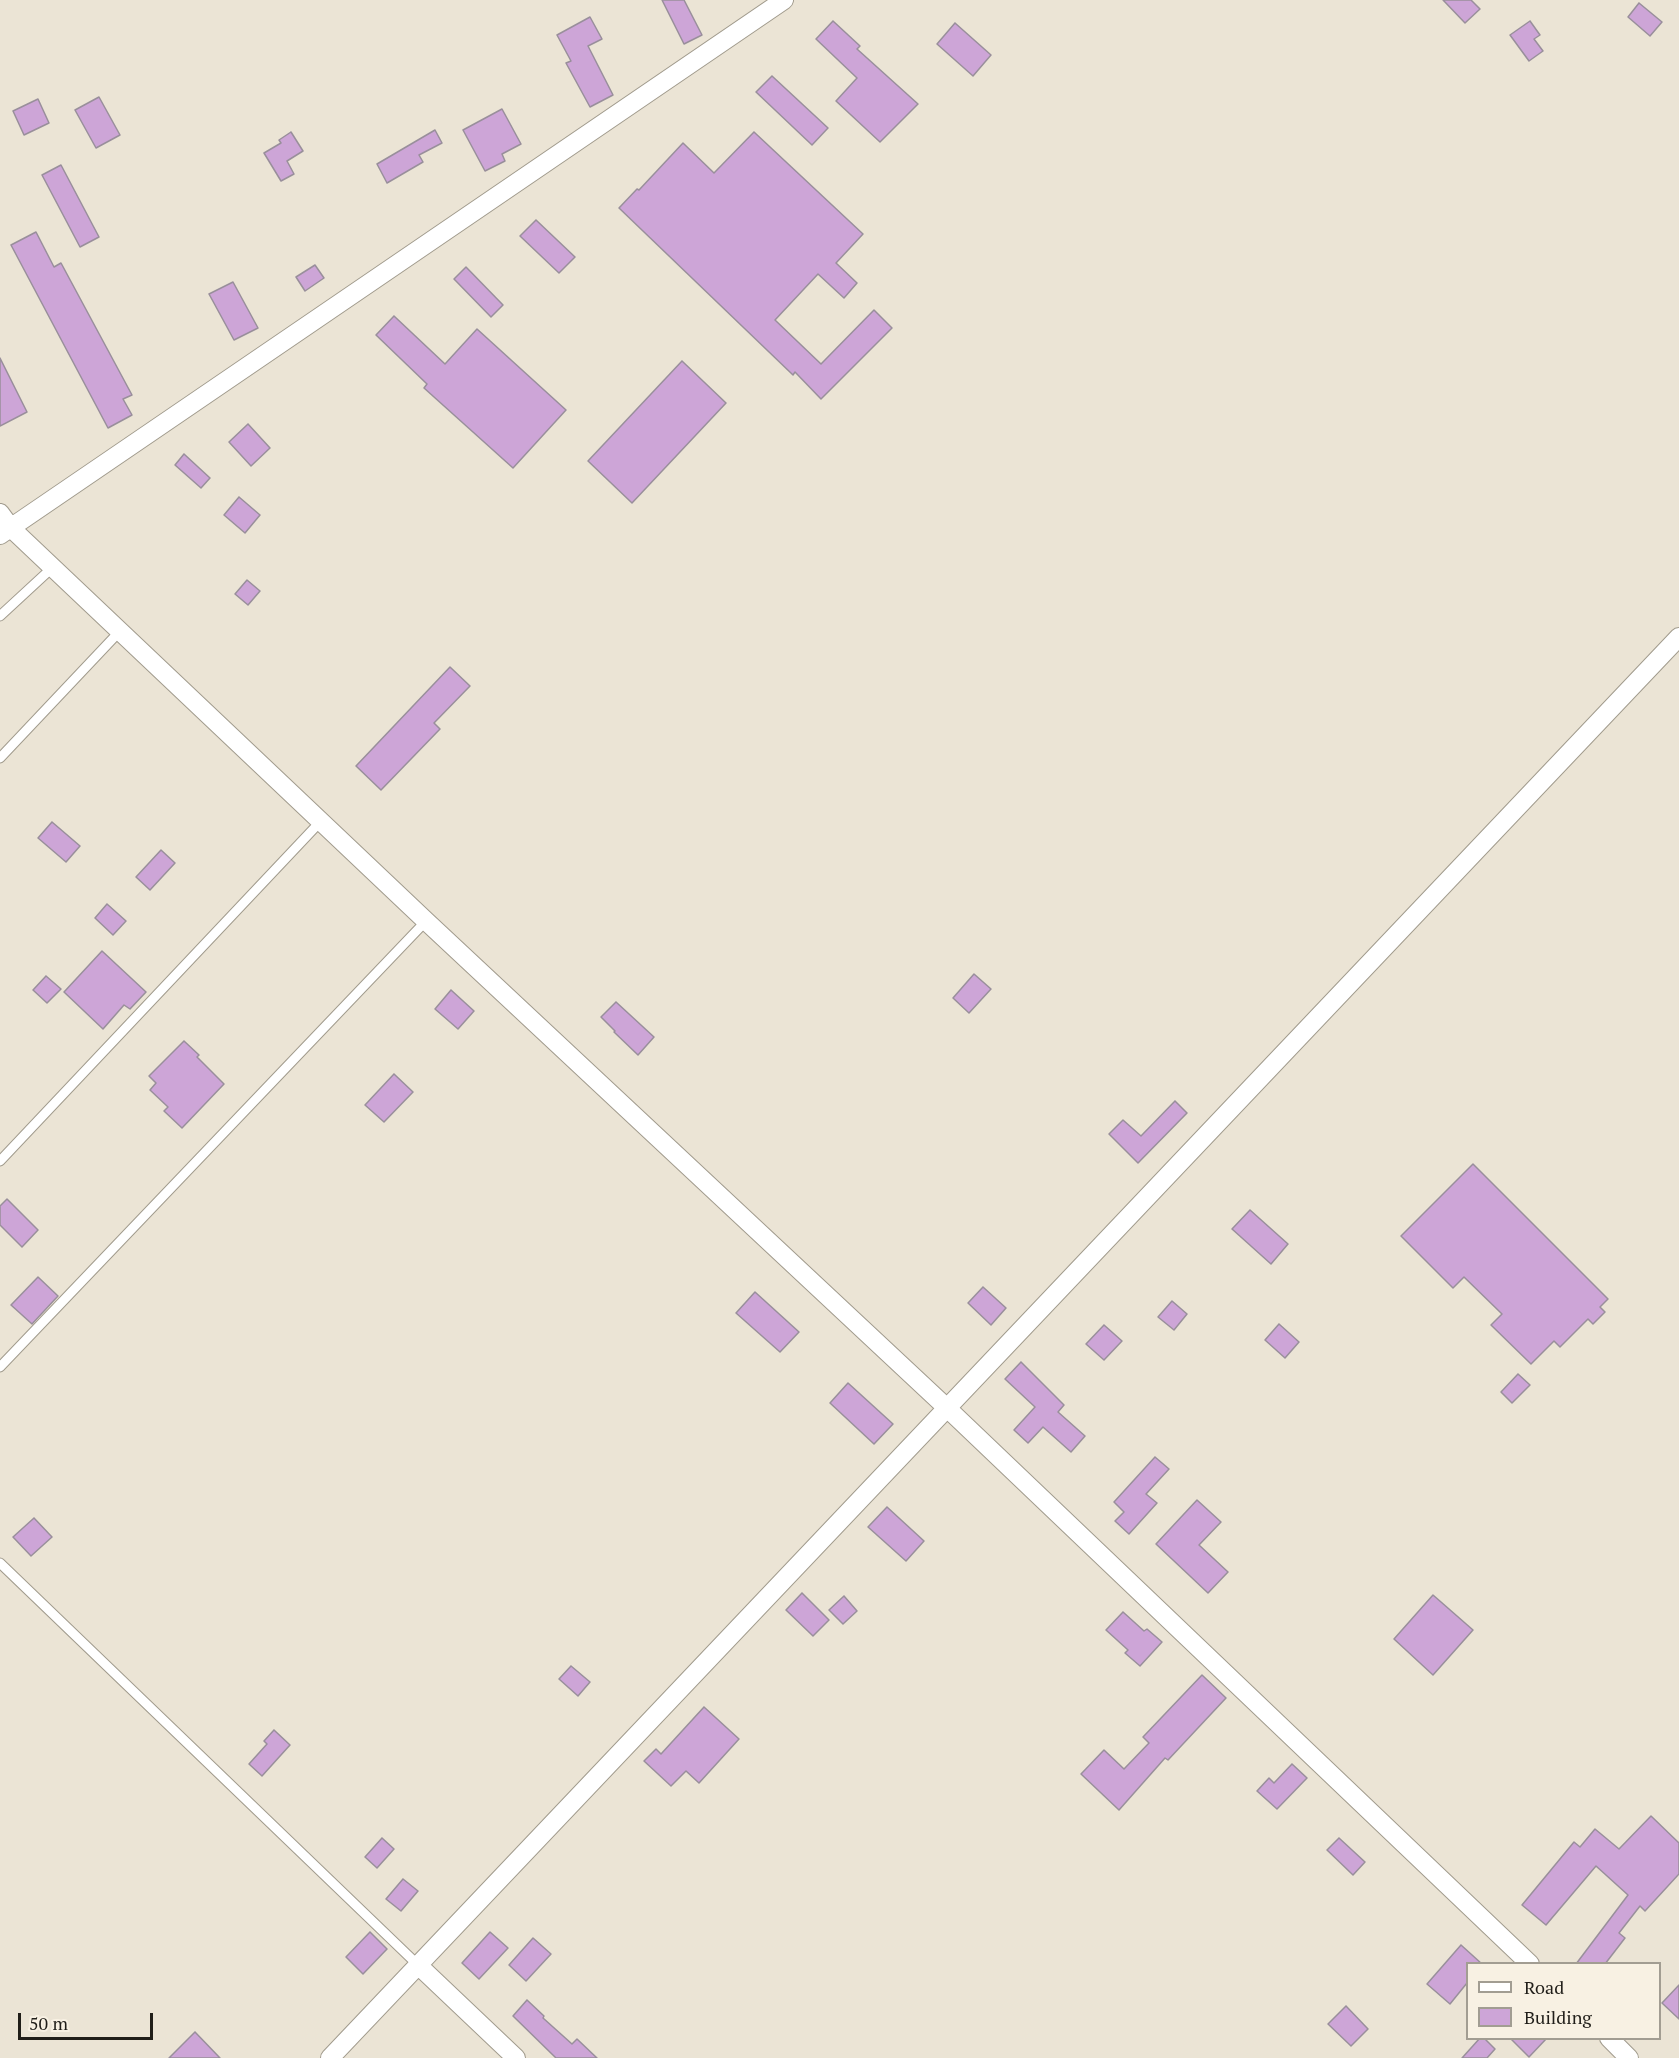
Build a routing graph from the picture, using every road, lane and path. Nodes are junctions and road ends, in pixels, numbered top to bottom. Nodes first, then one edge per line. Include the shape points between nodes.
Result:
1 (784, 0) edge
2 (4, 525) edge
3 (53, 567) junction
4 (0, 616) edge
5 (120, 631) junction
6 (1679, 637) edge
7 (0, 758) edge
8 (321, 821) junction
9 (426, 921) junction
10 (0, 1161) edge
11 (0, 1367) edge
12 (947, 1408) junction
13 (0, 1563) edge
14 (1528, 1962) edge
15 (418, 1965) junction
16 (1611, 2040) edge
17 (330, 2058) edge
18 (516, 2058) edge
19 (1629, 2058) edge

1 - 2 street
2 - 3 street
3 - 4 lane
3 - 5 street
5 - 7 lane
5 - 8 street
6 - 12 street
8 - 9 street
8 - 10 lane
9 - 11 lane
9 - 12 street
12 - 14 street
12 - 15 street
13 - 15 lane
15 - 17 street
15 - 18 street
16 - 19 street

